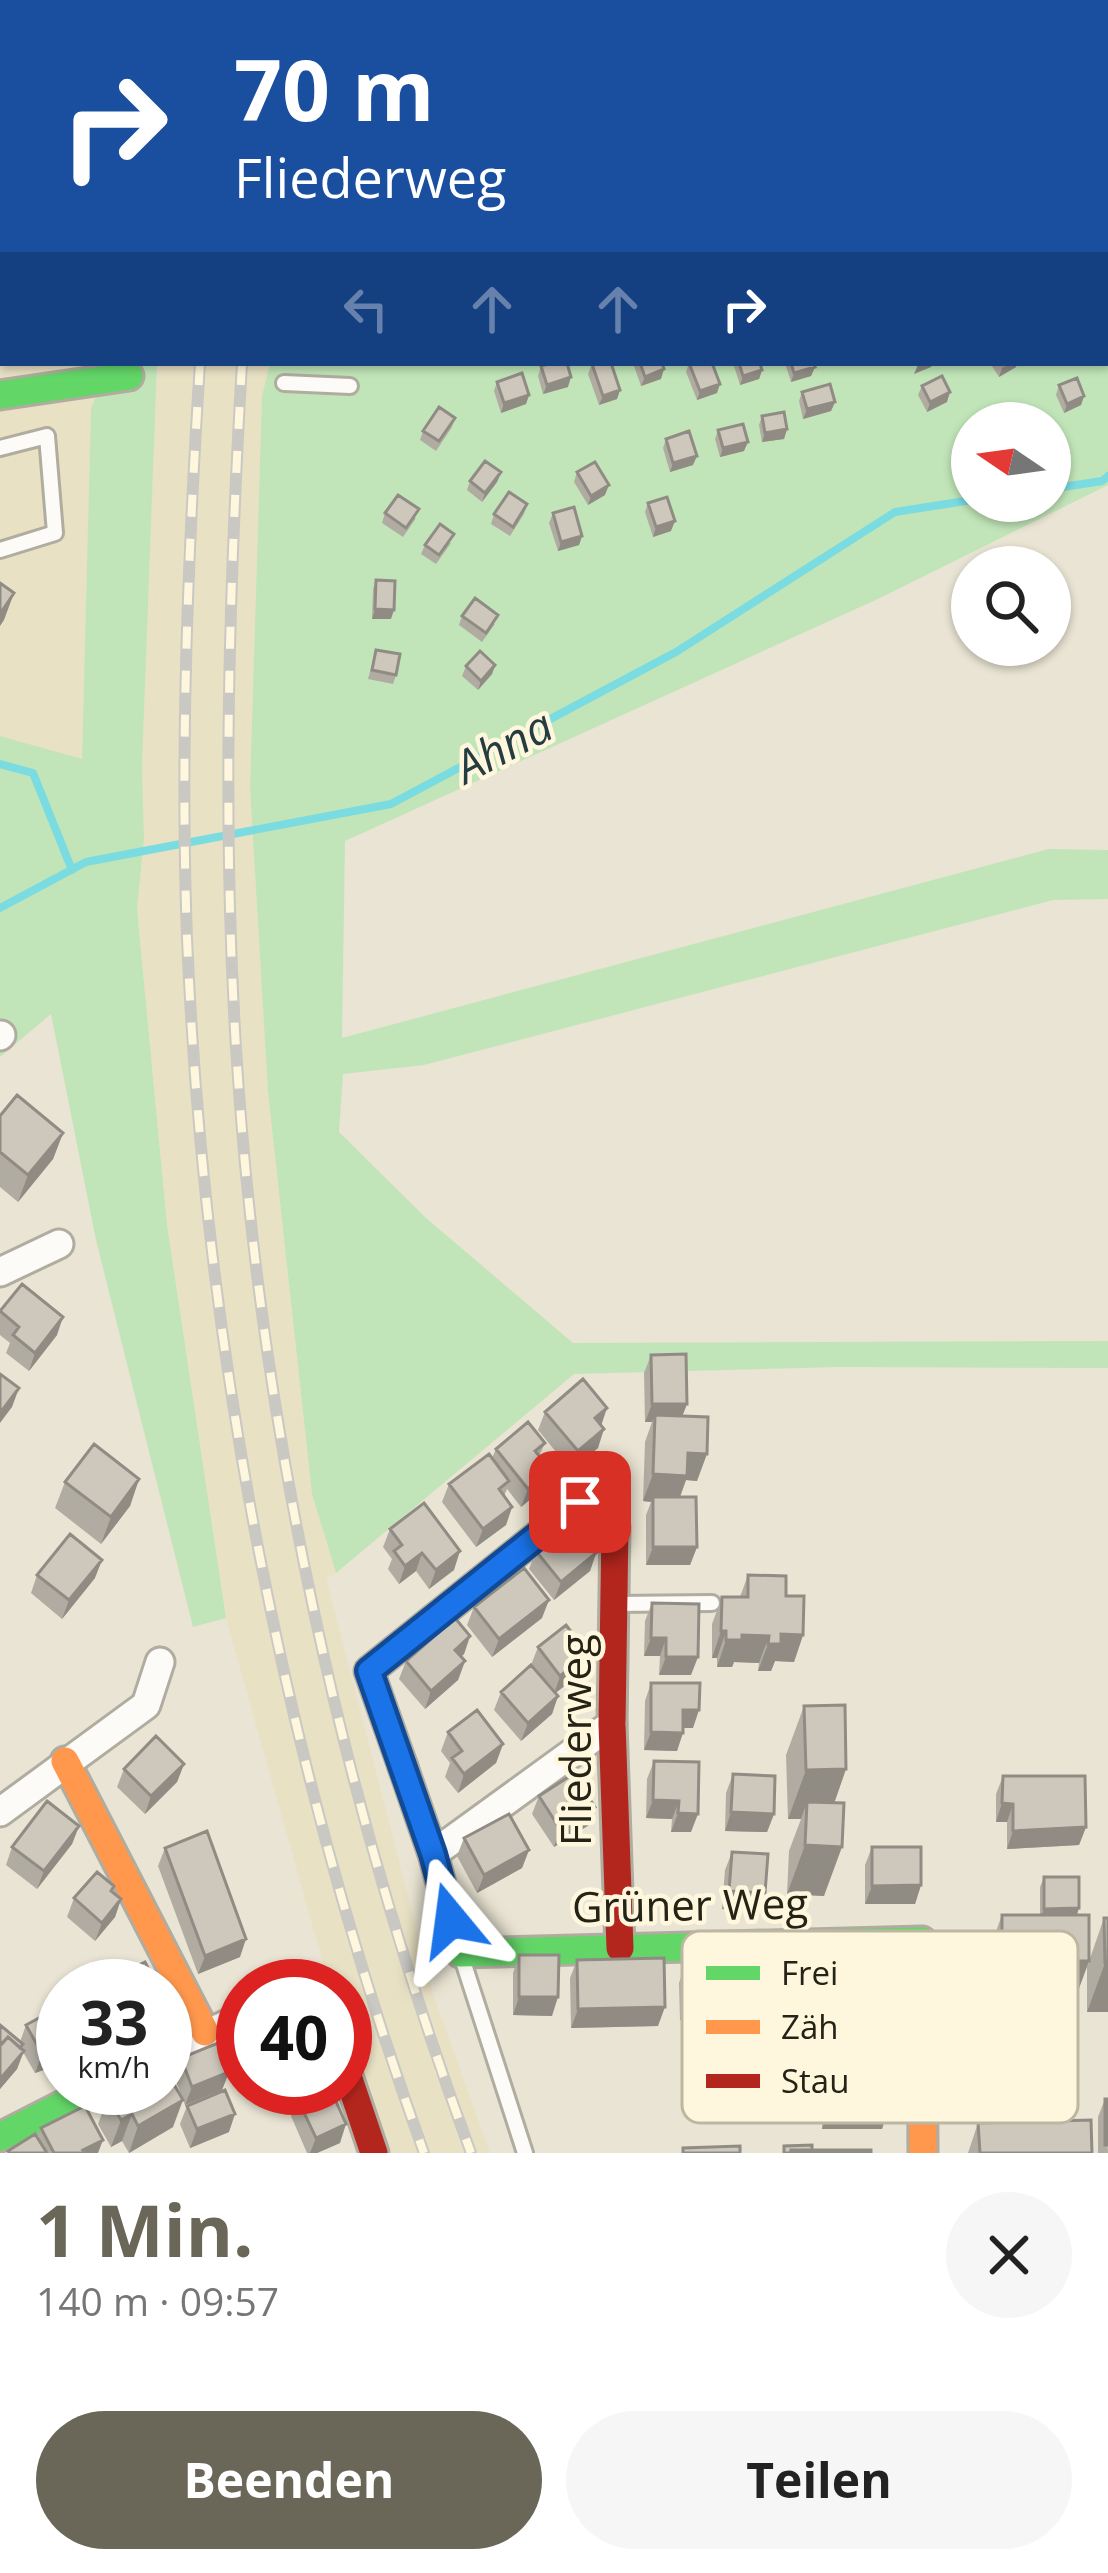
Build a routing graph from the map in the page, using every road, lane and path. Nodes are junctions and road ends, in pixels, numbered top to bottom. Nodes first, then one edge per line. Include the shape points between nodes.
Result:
1 (79, 372) edge
2 (129, 376) dead end
3 (284, 383) dead end
4 (350, 386) dead end
5 (0, 394) edge
6 (0, 448) edge
7 (0, 550) edge
8 (59, 1244) dead end
9 (0, 1272) edge
10 (712, 1603) dead end
11 (616, 1604) junction
12 (160, 1662) dead end
13 (611, 1724) junction
14 (65, 1761) junction
15 (0, 1812) edge
16 (433, 1854) junction
17 (682, 1947) edge
18 (620, 1948) junction
19 (460, 1953) junction
20 (216, 2028) edge
21 (205, 2032) junction
22 (192, 2039) edge
23 (43, 2115) edge
24 (361, 2115) edge
25 (923, 2123) edge
26 (0, 2137) edge
27 (374, 2153) edge
28 (525, 2153) edge
29 (923, 2153) edge

1 - 2 street
1 - 5 street
3 - 4 lane
6 - 7 lane via 47,436 55,533
8 - 9 street
10 - 11 lane, Fliederweg
11 - 13 street, Fliederweg
11 - 16 street, Fliederweg via 615,1527 603,1504 580,1502 369,1671
12 - 14 street via 146,1705
13 - 16 street
13 - 18 street, Fliederweg
14 - 15 street
14 - 21 street
16 - 19 street
17 - 18 street, Grüner Weg
18 - 19 street, Grüner Weg
19 - 28 lane
20 - 21 street
21 - 22 street
23 - 26 street
24 - 27 street
25 - 29 street, Grüner Weg

